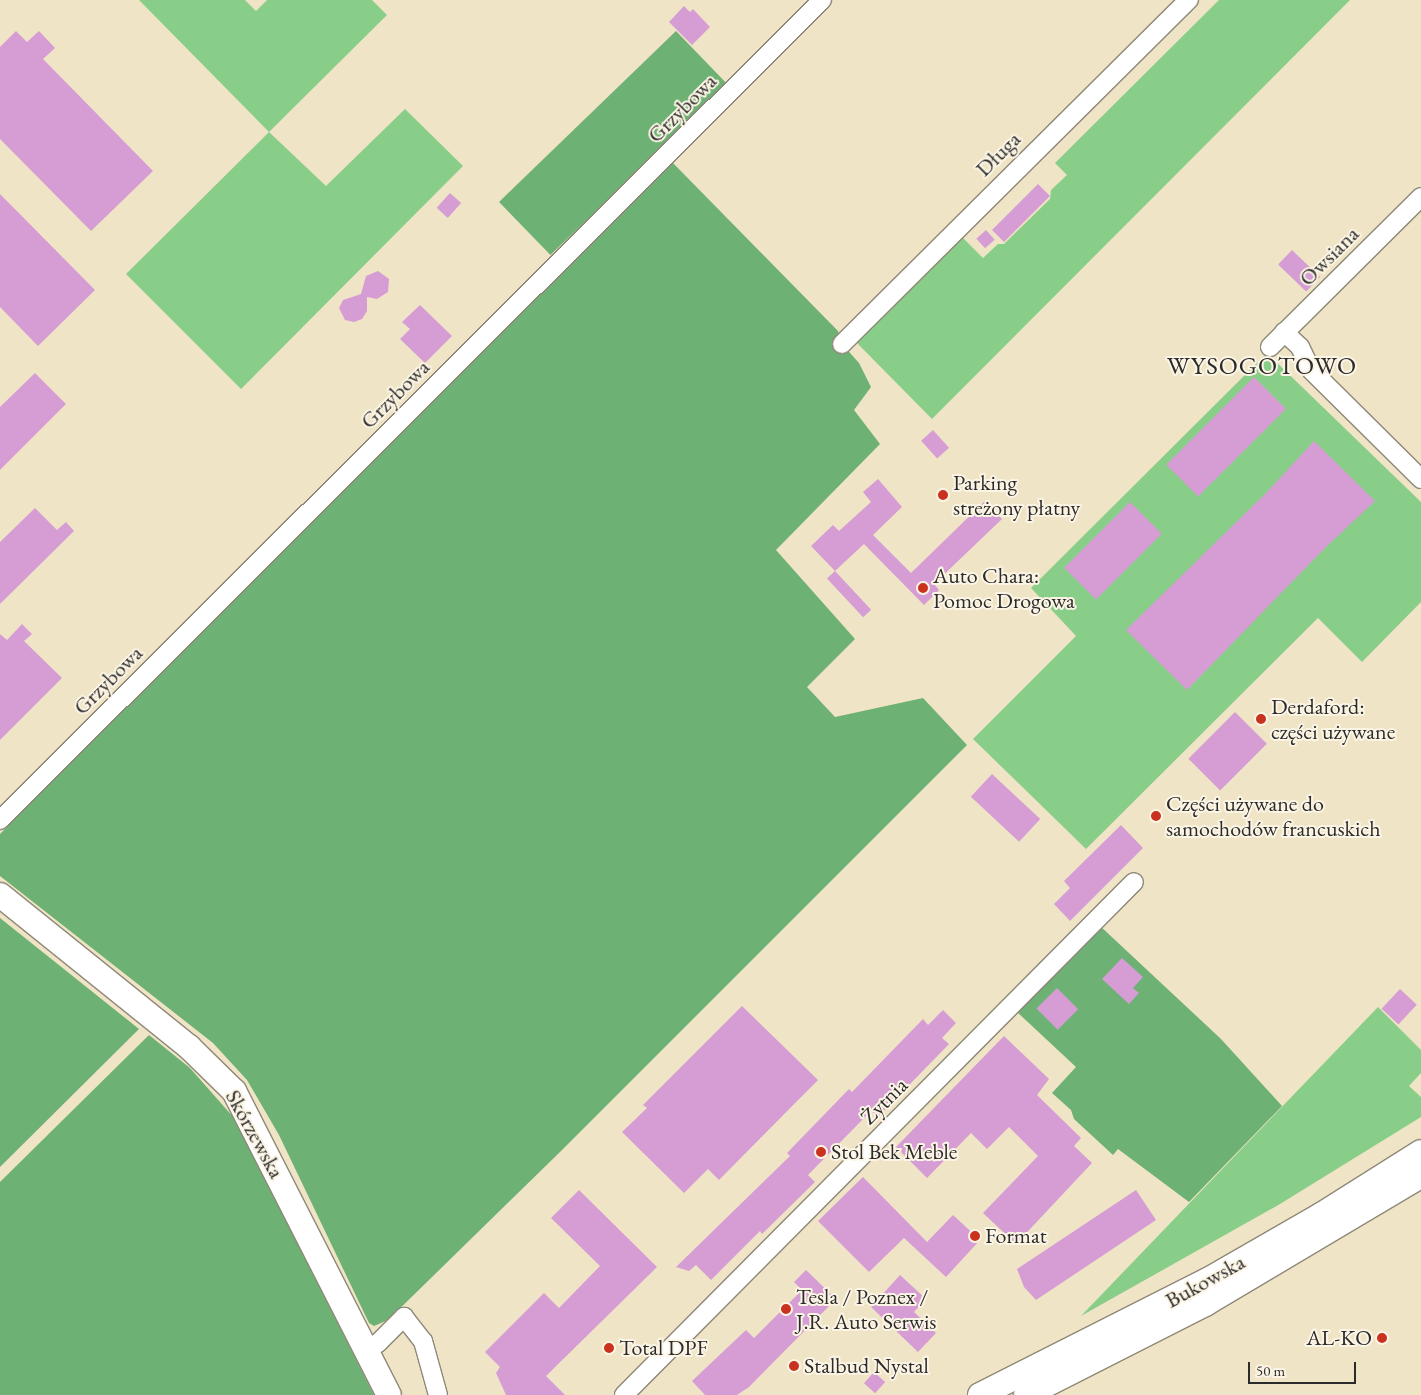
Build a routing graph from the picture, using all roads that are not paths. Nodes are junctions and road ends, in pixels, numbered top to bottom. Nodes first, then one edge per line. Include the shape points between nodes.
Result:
1 (822, 0) edge
2 (1189, 0) edge
3 (1421, 197) edge
4 (1284, 332) junction
5 (842, 344) dead end
6 (1270, 347) dead end
7 (1421, 479) edge
8 (0, 820) edge
9 (1134, 882) dead end
10 (0, 895) edge
11 (1421, 1152) edge
12 (1421, 1176) edge
13 (366, 1350) junction
14 (389, 1395) edge
15 (438, 1395) edge
16 (624, 1395) edge
17 (980, 1395) edge
18 (1026, 1395) edge

1 - 8 street, Grzybowa
2 - 5 street, Długa
3 - 4 street, Owsiana
4 - 6 street, Owsiana
4 - 7 street via 1300,347 1311,370
9 - 16 street, Żytnia
10 - 13 main road, Skórzewska via 189,1046 234,1091
11 - 17 main road, Bukowska via 1208,1280
12 - 18 main road, Bukowska via 1222,1295
13 - 14 main road, Skórzewska
13 - 15 street via 378,1343 404,1317 423,1341

